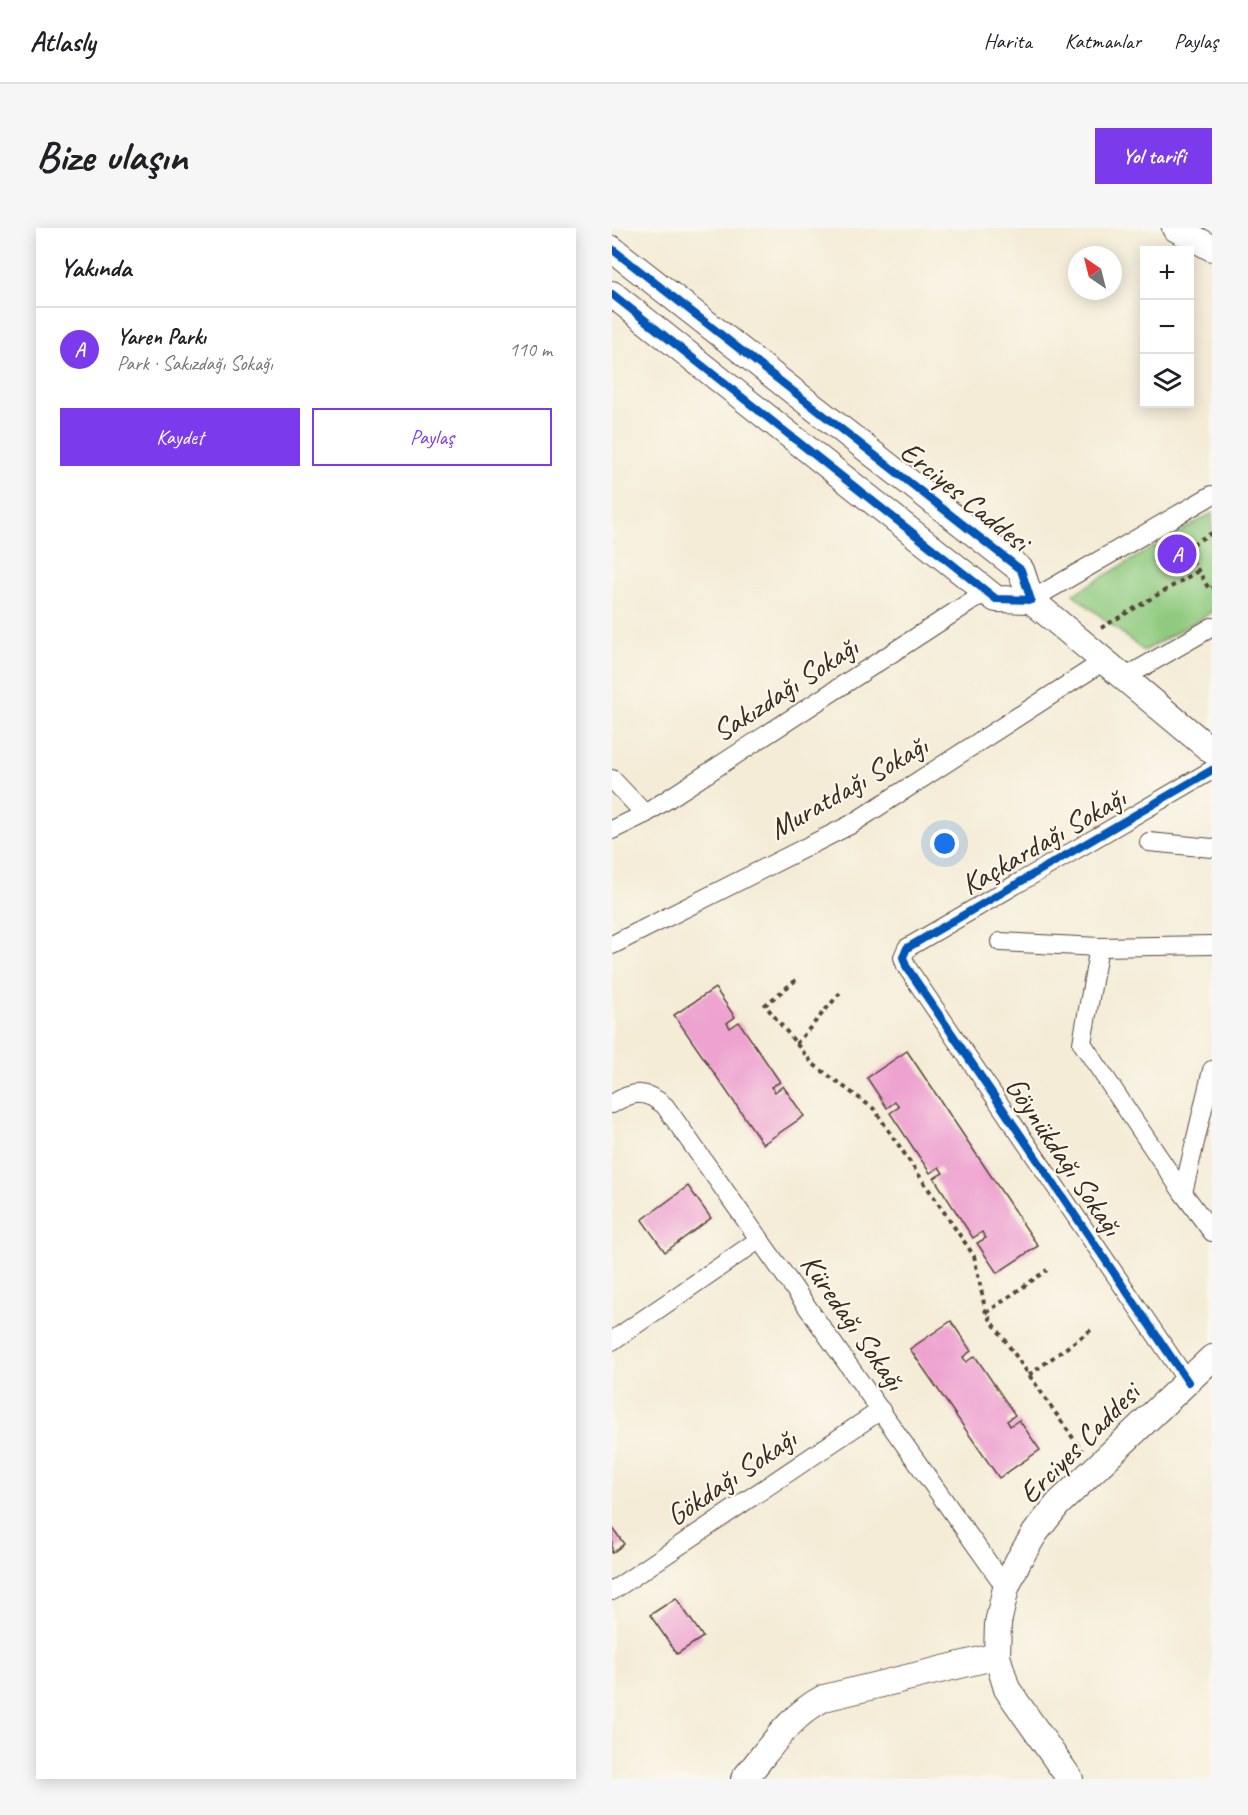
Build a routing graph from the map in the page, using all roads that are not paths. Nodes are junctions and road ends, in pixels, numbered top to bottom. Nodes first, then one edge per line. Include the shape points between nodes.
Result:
1 (1175, 228) edge
2 (1212, 248) edge
3 (612, 249) edge
4 (613, 296) edge
5 (1212, 495) edge
6 (987, 591) junction
7 (1030, 600) junction
8 (1212, 627) edge
9 (1104, 661) junction
10 (1124, 678) junction
11 (1212, 751) edge
12 (1212, 770) edge
13 (612, 779) edge
14 (645, 814) junction
15 (612, 831) edge
16 (1149, 842) dead end
17 (1212, 848) edge
18 (1000, 942) dead end
19 (612, 945) edge
20 (1212, 945) edge
21 (1099, 947) junction
22 (903, 957) joint
23 (1212, 1070) edge
24 (612, 1104) edge
25 (1183, 1193) junction
26 (1212, 1232) edge
27 (760, 1239) junction
28 (612, 1341) edge
29 (1212, 1358) edge
30 (1188, 1382) junction
31 (881, 1410) junction
32 (1006, 1588) junction
33 (612, 1591) edge
34 (997, 1656) junction
35 (744, 1779) edge
36 (1070, 1779) edge

1 - 2 street
3 - 7 street, Erciyes Caddesi via 1021,570
4 - 6 street, Erciyes Caddesi
5 - 7 street
6 - 7 street, Erciyes Caddesi via 996,599
6 - 14 street, Sakızdağı Sokağı
7 - 9 street, Erciyes Caddesi
8 - 10 street
9 - 10 street, Erciyes Caddesi
9 - 19 street, Muratdağı Sokağı via 850,825
10 - 11 street, Erciyes Caddesi
12 - 22 street, Kaçkardağı Sokağı via 907,948
13 - 14 street
14 - 15 street, Sakızdağı Sokağı
16 - 17 street
18 - 21 street
20 - 21 street
21 - 25 street via 1082,1043
22 - 30 street, Göynükdağı Sokağı
23 - 25 street
24 - 27 street, Küredağı Sokağı via 636,1093 647,1094 665,1106
25 - 26 street
27 - 28 street
27 - 31 street, Küredağı Sokağı
29 - 30 street, Erciyes Caddesi
30 - 32 street, Erciyes Caddesi via 1059,1504 1035,1533
31 - 32 street, Küredağı Sokağı
31 - 33 street, Gökdağı Sokağı
32 - 34 street, Erciyes Caddesi via 998,1623
34 - 35 street via 809,1705
34 - 36 street, Erciyes Caddesi via 1007,1689

